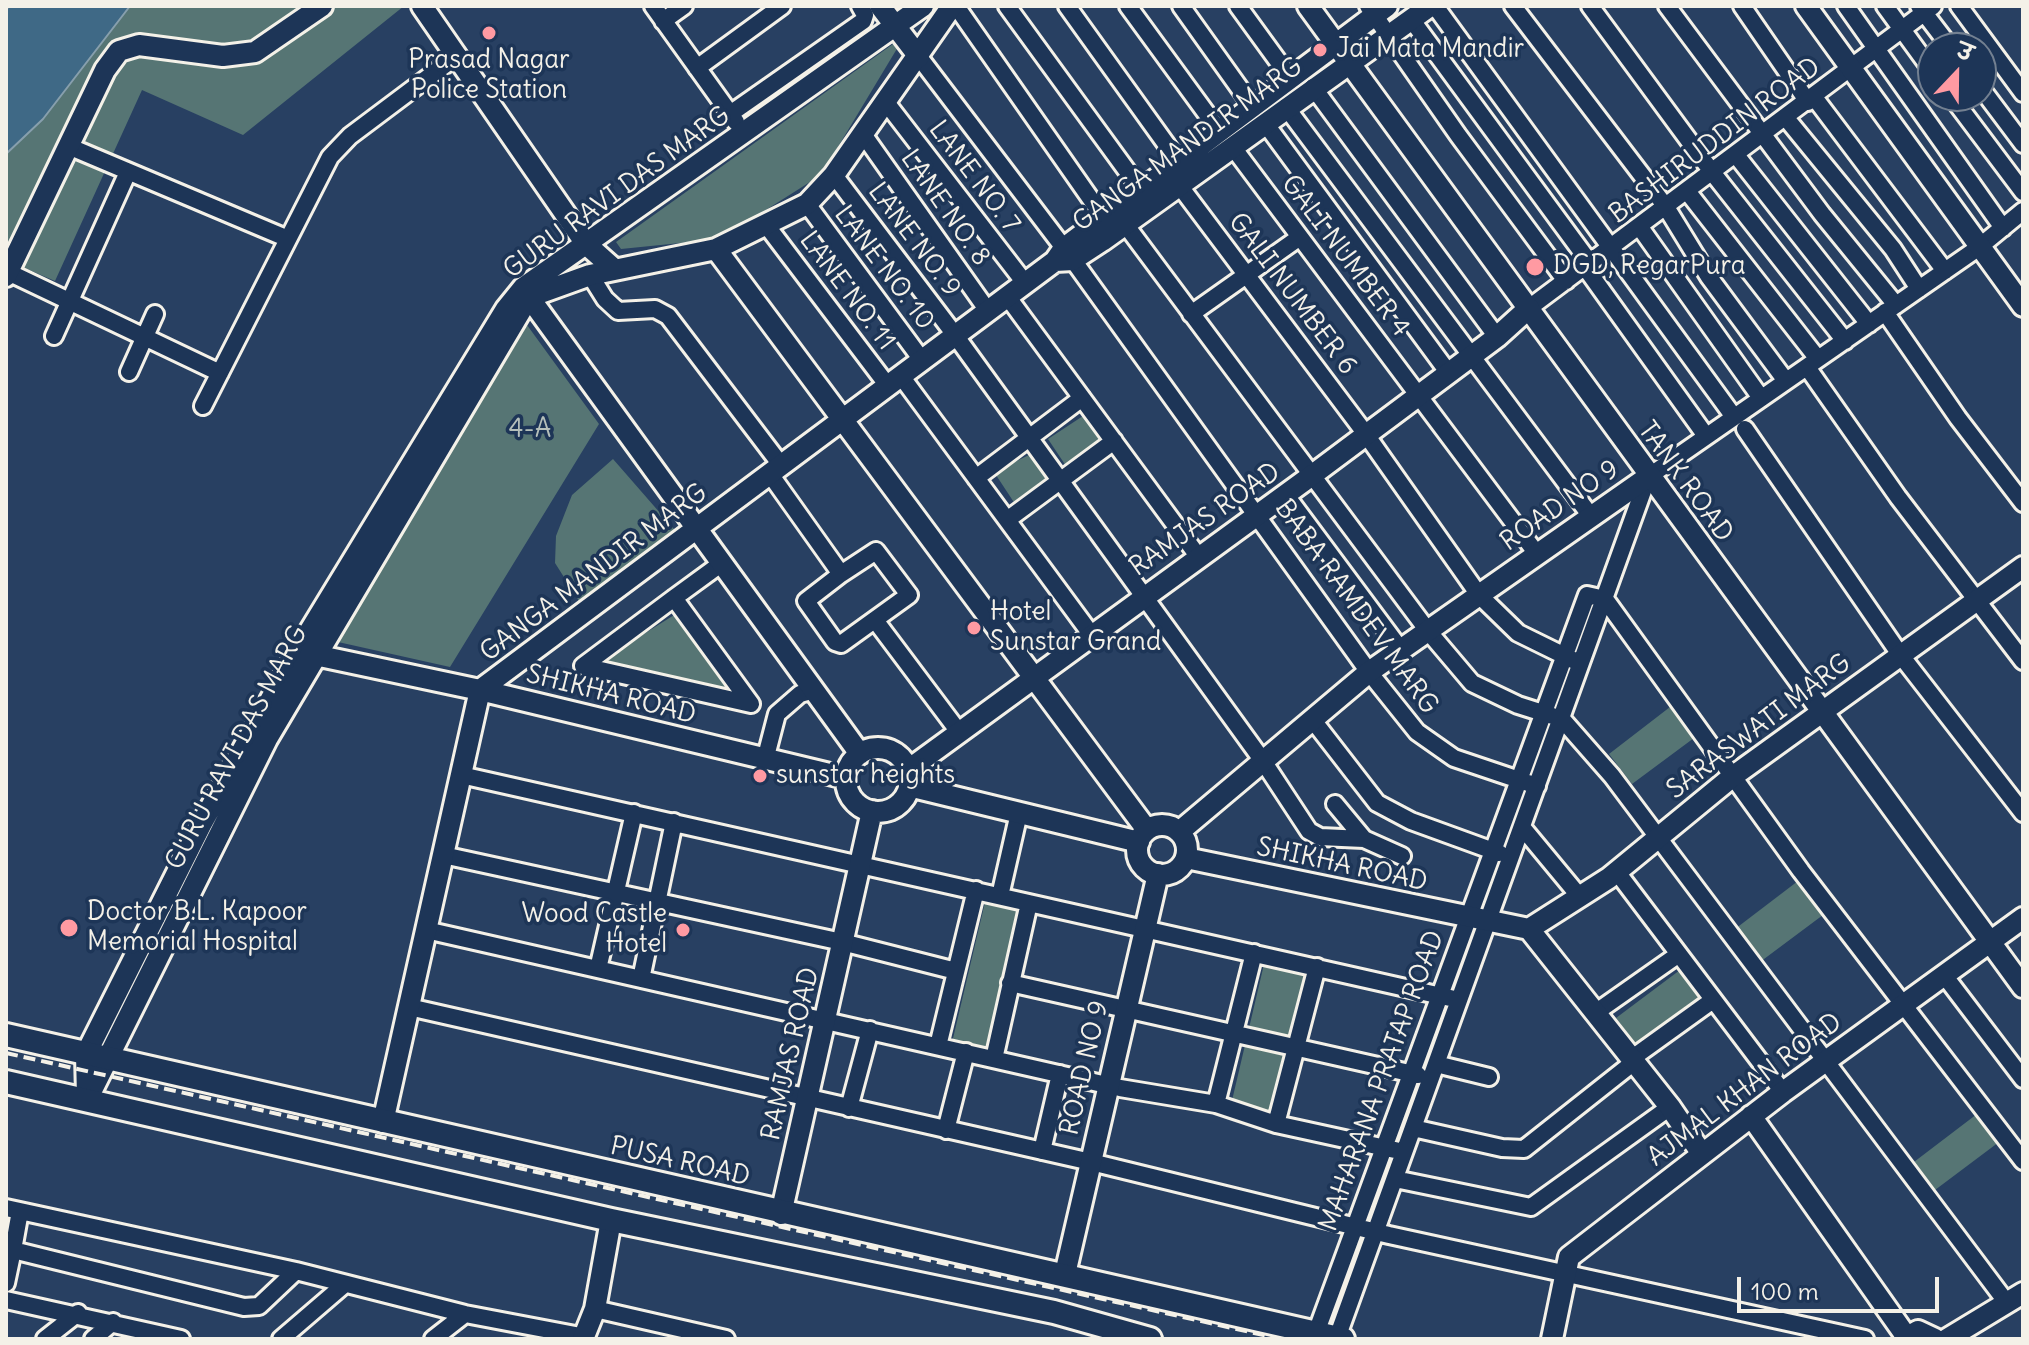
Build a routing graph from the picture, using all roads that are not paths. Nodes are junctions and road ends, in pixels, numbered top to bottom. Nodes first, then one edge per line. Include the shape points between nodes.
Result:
1 (322, 6) edge
2 (422, 6) edge
3 (653, 6) edge
4 (684, 6) edge
5 (782, 6) edge
6 (860, 6) edge
7 (880, 6) edge
8 (923, 6) edge
9 (954, 6) edge
10 (1007, 6) edge
11 (1067, 6) edge
12 (1128, 6) edge
13 (1181, 6) edge
14 (1238, 6) edge
15 (1308, 6) edge
16 (1432, 6) edge
17 (1513, 6) edge
18 (1590, 6) edge
19 (1667, 6) edge
20 (1742, 6) edge
21 (1806, 6) edge
22 (1846, 6) edge
23 (1885, 6) edge
24 (1959, 6) edge
25 (1926, 8) edge
26 (1377, 9) edge
27 (1411, 19) junction
28 (663, 21) junction
29 (895, 27) junction
30 (1903, 29) junction
31 (1941, 32) edge
32 (1390, 35) junction
33 (1877, 48) junction
34 (1917, 49) edge
35 (1342, 53) junction
36 (458, 55) junction
37 (919, 57) junction
38 (697, 68) junction
39 (1852, 69) junction
40 (1291, 79) junction
41 (1313, 87) junction
42 (2023, 93) edge
43 (1811, 99) junction
44 (885, 101) junction
45 (1286, 107) junction
46 (1997, 109) edge
47 (1963, 112) edge
48 (730, 114) junction
49 (1259, 115) junction
50 (1786, 118) junction
51 (744, 133) junction
52 (863, 134) junction
53 (1762, 135) junction
54 (1226, 139) junction
55 (2023, 144) edge
56 (68, 146) junction
57 (1736, 155) junction
58 (1179, 162) junction
59 (128, 172) junction
60 (1712, 172) junction
61 (834, 175) junction
62 (1179, 185) junction
63 (1687, 191) junction
64 (2023, 192) edge
65 (1147, 198) junction
66 (807, 204) junction
67 (1666, 207) junction
68 (2023, 211) edge
69 (1104, 218) junction
70 (1125, 224) junction
71 (767, 226) junction
72 (1639, 226) junction
73 (2003, 228) junction
74 (1300, 237) junction
75 (286, 238) junction
76 (586, 244) junction
77 (1613, 246) junction
78 (1978, 248) junction
79 (716, 249) junction
80 (1064, 256) junction
81 (1587, 265) junction
82 (614, 269) junction
83 (1945, 271) junction
84 (7, 274) edge
85 (590, 275) junction
86 (1247, 275) junction
87 (1566, 281) junction
88 (1025, 283) junction
89 (1919, 289) junction
90 (526, 293) junction
91 (1007, 296) junction
92 (70, 302) junction
93 (2023, 306) edge
94 (1529, 308) junction
95 (1891, 309) junction
96 (988, 311) junction
97 (155, 314) dead end
98 (1191, 314) junction
99 (1869, 324) junction
100 (955, 335) junction
101 (54, 336) dead end
102 (1497, 337) junction
103 (145, 338) junction
104 (1845, 341) junction
105 (1472, 356) junction
106 (922, 360) junction
107 (1812, 363) junction
108 (129, 372) dead end
109 (1448, 372) junction
110 (220, 373) junction
111 (895, 381) junction
112 (1786, 381) junction
113 (1419, 395) junction
114 (1082, 398) junction
115 (1761, 398) junction
116 (203, 406) dead end
117 (842, 420) junction
118 (1740, 423) junction
119 (1365, 433) junction
120 (1706, 436) junction
121 (1029, 438) junction
122 (1114, 441) junction
123 (776, 469) junction
124 (1311, 476) junction
125 (1648, 477) junction
126 (976, 478) junction
127 (1060, 481) junction
128 (1285, 494) junction
129 (2023, 503) edge
130 (1257, 513) junction
131 (1590, 515) junction
132 (1007, 520) junction
133 (696, 529) junction
134 (1537, 554) junction
135 (1198, 556) junction
136 (722, 563) junction
137 (2023, 567) edge
138 (841, 574) junction
139 (1479, 595) junction
140 (1142, 596) junction
141 (674, 598) junction
142 (1977, 598) junction
143 (1605, 599) junction
144 (875, 620) junction
145 (1428, 631) junction
146 (1091, 634) junction
147 (1401, 650) junction
148 (1899, 653) junction
149 (315, 655) junction
150 (1565, 656) junction
151 (2023, 661) edge
152 (1582, 663) junction
153 (1369, 672) junction
154 (1033, 677) junction
155 (480, 690) junction
156 (814, 690) junction
157 (1822, 711) junction
158 (1545, 714) junction
159 (1312, 719) junction
160 (1562, 719) junction
161 (959, 732) junction
162 (860, 754) junction
163 (765, 760) junction
164 (1263, 761) junction
165 (461, 775) junction
166 (1732, 777) junction
167 (846, 778) junction
168 (908, 778) junction
169 (1529, 783) junction
170 (1335, 804) dead end
171 (872, 811) junction
172 (634, 813) junction
173 (1019, 813) junction
174 (2023, 813) edge
175 (674, 822) junction
176 (1522, 827) junction
177 (1179, 832) junction
178 (1143, 836) junction
179 (1364, 839) junction
180 (1660, 840) junction
181 (1492, 851) junction
182 (443, 855) junction
183 (1402, 856) dead end
184 (1186, 858) junction
185 (1511, 858) junction
186 (860, 863) junction
187 (1617, 872) junction
188 (1158, 874) junction
189 (976, 890) junction
190 (616, 893) junction
191 (1000, 896) junction
192 (1580, 897) junction
193 (657, 902) junction
194 (1029, 903) junction
195 (2023, 918) edge
196 (1477, 919) junction
197 (1529, 929) junction
198 (426, 930) junction
199 (1145, 930) junction
200 (842, 942) junction
201 (1990, 942) junction
202 (1254, 953) junction
203 (1679, 954) junction
204 (1317, 967) junction
205 (598, 969) junction
206 (956, 971) junction
207 (1944, 975) junction
208 (641, 979) junction
209 (1010, 983) junction
210 (2023, 987) edge
211 (1440, 993) junction
212 (1459, 1000) junction
213 (1713, 1000) junction
214 (1903, 1005) junction
215 (409, 1007) junction
216 (1125, 1008) junction
217 (1595, 1013) junction
218 (825, 1020) junction
219 (870, 1030) junction
220 (1235, 1033) junction
221 (6, 1035) edge
222 (938, 1046) junction
223 (1295, 1046) junction
224 (966, 1052) junction
225 (109, 1054) junction
226 (994, 1059) junction
227 (1632, 1060) junction
228 (1823, 1062) junction
229 (1433, 1071) junction
230 (1411, 1072) junction
231 (1060, 1074) junction
232 (1489, 1077) dead end
233 (2023, 1079) edge
234 (6, 1082) edge
235 (1108, 1085) junction
236 (1783, 1092) junction
237 (807, 1099) junction
238 (87, 1100) junction
239 (1216, 1104) junction
240 (1670, 1107) junction
241 (849, 1108) junction
242 (1751, 1116) junction
243 (383, 1122) junction
244 (1276, 1124) junction
245 (1413, 1128) junction
246 (946, 1130) junction
247 (1384, 1147) junction
248 (1042, 1151) junction
249 (1404, 1152) junction
250 (1702, 1154) junction
251 (2023, 1161) edge
252 (1091, 1162) junction
253 (1395, 1179) junction
254 (13, 1210) edge
255 (781, 1214) junction
256 (611, 1220) junction
257 (1354, 1226) junction
258 (1376, 1231) junction
259 (13, 1250) junction
260 (296, 1271) junction
261 (1566, 1272) junction
262 (1065, 1274) junction
263 (6, 1283) edge
264 (345, 1284) junction
265 (2015, 1298) edge
266 (6, 1300) edge
267 (595, 1309) junction
268 (78, 1313) junction
269 (465, 1314) junction
270 (113, 1322) junction
271 (145, 1335) edge
272 (1112, 1335) edge
273 (1325, 1337) edge
274 (584, 1338) edge
275 (1905, 1338) edge
276 (45, 1339) edge
277 (93, 1339) edge
278 (181, 1339) edge
279 (281, 1339) edge
280 (433, 1339) edge
281 (726, 1339) edge
282 (1150, 1339) edge
283 (1552, 1339) edge
284 (1865, 1339) edge
285 (1935, 1339) edge
286 (1947, 1339) edge

1 - 56 street via 255,52 223,56 139,45 119,51
2 - 36 street
3 - 28 street
4 - 28 street
5 - 38 street
6 - 48 street via 863,21
7 - 29 street
8 - 29 street, GURU RAVI DAS MARG
9 - 37 street, GURU RAVI DAS MARG
9 - 69 street
10 - 65 street
11 - 58 street
12 - 54 street, GALI NUMBER 4
13 - 49 street
14 - 40 street
15 - 35 street, TANK ROAD
16 - 27 street
16 - 77 street
17 - 67 street
18 - 60 street
19 - 53 street
20 - 43 street
21 - 39 street
22 - 33 street
23 - 30 street
24 - 42 street
25 - 30 street, BASHIRUDDIN ROAD
25 - 31 street
26 - 32 street
26 - 35 street
27 - 32 street
27 - 81 street
28 - 38 street
29 - 37 street
29 - 51 street, GURU RAVI DAS MARG
30 - 33 street, BASHIRUDDIN ROAD
30 - 34 street
32 - 35 street
32 - 87 street
33 - 39 street, BASHIRUDDIN ROAD
33 - 73 street
35 - 40 street, GANGA MANDIR MARG
35 - 41 street, GANGA MANDIR MARG
35 - 94 street, TANK ROAD
36 - 75 street via 330,157
36 - 76 street
37 - 44 street, GURU RAVI DAS MARG
37 - 80 street, BABA RAMDEV MARG
38 - 48 street
39 - 43 street, BASHIRUDDIN ROAD
39 - 78 street
40 - 49 street, GANGA MANDIR MARG
41 - 45 street, GANGA MANDIR MARG
41 - 102 street
43 - 50 street, BASHIRUDDIN ROAD
43 - 83 street
44 - 52 street, GURU RAVI DAS MARG
44 - 88 street, LANE NO. 7
45 - 49 street, GANGA MANDIR MARG
45 - 105 street
46 - 55 street
47 - 64 street
48 - 51 street
49 - 54 street, GANGA MANDIR MARG
49 - 109 street
50 - 53 street, BASHIRUDDIN ROAD
50 - 89 street
51 - 76 street, GURU RAVI DAS MARG
52 - 61 street, GURU RAVI DAS MARG
52 - 96 street, LANE NO. 8
53 - 57 street, BASHIRUDDIN ROAD
53 - 95 street
54 - 58 street, GANGA MANDIR MARG
54 - 62 street, GANGA MANDIR MARG
54 - 74 street, GALI NUMBER 4
56 - 59 street
56 - 84 street
57 - 60 street, BASHIRUDDIN ROAD
57 - 99 street
58 - 65 street, GANGA MANDIR MARG
59 - 75 street
59 - 92 street
60 - 63 street, BASHIRUDDIN ROAD
60 - 104 street
61 - 66 street, GURU RAVI DAS MARG
61 - 100 street, LANE NO. 9
62 - 65 street, GANGA MANDIR MARG
62 - 86 street, GALI NUMBER 6
63 - 67 street, BASHIRUDDIN ROAD
63 - 107 street
65 - 69 street, GANGA MANDIR MARG
65 - 70 street, GANGA MANDIR MARG
66 - 71 street, GURU RAVI DAS MARG
66 - 106 street, LANE NO. 10
67 - 72 street, BASHIRUDDIN ROAD
67 - 112 street via 1709,277
68 - 73 street, ROAD NO 9
69 - 80 street, GANGA MANDIR MARG
70 - 80 street, GANGA MANDIR MARG
70 - 98 street
71 - 79 street, GURU RAVI DAS MARG
71 - 111 street, LANE NO. 11
72 - 77 street, BASHIRUDDIN ROAD
72 - 115 street
73 - 78 street, ROAD NO 9
74 - 86 street
74 - 113 street, GALI NUMBER 4
75 - 110 street
76 - 82 street
76 - 90 street, GURU RAVI DAS MARG
77 - 81 street, BASHIRUDDIN ROAD
77 - 118 street
78 - 83 street, ROAD NO 9
78 - 93 street
79 - 82 street, GURU RAVI DAS MARG
79 - 117 street
80 - 88 street, GANGA MANDIR MARG
80 - 130 street, BABA RAMDEV MARG
81 - 87 street, BASHIRUDDIN ROAD
81 - 120 street
82 - 85 street, GURU RAVI DAS MARG
83 - 89 street, ROAD NO 9
84 - 92 street
85 - 90 street, GURU RAVI DAS MARG
85 - 123 street via 618,311 655,309 668,316
86 - 98 street
86 - 119 street, GALI NUMBER 6
87 - 94 street, BASHIRUDDIN ROAD
88 - 91 street, GANGA MANDIR MARG
89 - 95 street, ROAD NO 9
90 - 133 street
90 - 149 street, GURU RAVI DAS MARG
90 - 225 street, GURU RAVI DAS MARG via 506,309 253,729
91 - 96 street, GANGA MANDIR MARG
91 - 114 street
92 - 101 street
92 - 103 street
94 - 102 street, RAMJAS ROAD
94 - 125 street, TANK ROAD
95 - 99 street, ROAD NO 9
95 - 129 street via 1958,418
96 - 100 street, GANGA MANDIR MARG
97 - 103 street
98 - 124 street
99 - 104 street, ROAD NO 9
100 - 106 street, GANGA MANDIR MARG
100 - 121 street, LANE NO. 9
102 - 105 street, RAMJAS ROAD
103 - 108 street
103 - 110 street
104 - 107 street, ROAD NO 9
105 - 109 street, RAMJAS ROAD
105 - 131 street
106 - 111 street, GANGA MANDIR MARG
107 - 112 street, ROAD NO 9
107 - 142 street via 1898,497
109 - 113 street, RAMJAS ROAD
110 - 116 street
111 - 117 street, GANGA MANDIR MARG
111 - 126 street, LANE NO. 11
112 - 115 street, ROAD NO 9
113 - 119 street, RAMJAS ROAD
113 - 134 street, GALI NUMBER 4
114 - 121 street
114 - 122 street
115 - 118 street, ROAD NO 9
117 - 123 street, GANGA MANDIR MARG
117 - 154 street
118 - 120 street, ROAD NO 9
118 - 148 street
119 - 124 street, RAMJAS ROAD
119 - 139 street, GALI NUMBER 6
120 - 125 street, ROAD NO 9
121 - 126 street
121 - 127 street, LANE NO. 9
122 - 127 street
122 - 135 street
123 - 133 street, GANGA MANDIR MARG
123 - 138 street
124 - 128 street, RAMJAS ROAD
124 - 145 street
125 - 131 street, ROAD NO 9
125 - 143 street, MAHARANA PRATAP ROAD
125 - 157 street, TANK ROAD
126 - 132 street, LANE NO. 11
127 - 132 street
127 - 140 street, LANE NO. 9
128 - 130 street, RAMJAS ROAD
128 - 147 street
130 - 135 street, RAMJAS ROAD
130 - 153 street, BABA RAMDEV MARG
131 - 134 street, ROAD NO 9
132 - 146 street, LANE NO. 11
133 - 136 street
133 - 155 street, GANGA MANDIR MARG
134 - 139 street, ROAD NO 9
135 - 140 street, RAMJAS ROAD
136 - 141 street
136 - 156 street
137 - 142 street, SARASWATI MARG
138 - 144 street via 876,551 909,590
138 - 144 street via 806,601 835,642 841,644
139 - 145 street, ROAD NO 9
139 - 150 street, GALI NUMBER 6 via 1518,633
140 - 146 street, RAMJAS ROAD
140 - 164 street, LANE NO. 9
141 - 141 street via 583,666 751,704 683,610
142 - 148 street, SARASWATI MARG
142 - 151 street
143 - 150 street, MAHARANA PRATAP ROAD via 1587,595
143 - 152 street, MAHARANA PRATAP ROAD
143 - 166 street
144 - 161 street
145 - 147 street, ROAD NO 9
145 - 158 street via 1472,683
146 - 154 street, RAMJAS ROAD
147 - 153 street, ROAD NO 9
148 - 157 street, SARASWATI MARG
148 - 174 street
149 - 155 street, SHIKHA ROAD
149 - 225 street, GURU RAVI DAS MARG via 218,832
150 - 152 street, GALI NUMBER 6
150 - 158 street, MAHARANA PRATAP ROAD
152 - 160 street, MAHARANA PRATAP ROAD
153 - 159 street, ROAD NO 9
153 - 169 street, BABA RAMDEV MARG via 1433,746
154 - 161 street, RAMJAS ROAD
154 - 178 street
155 - 163 street, SHIKHA ROAD
155 - 165 street, GANGA MANDIR MARG
156 - 162 street
156 - 163 street via 800,694 777,714
157 - 166 street, SARASWATI MARG
157 - 201 street, TANK ROAD
158 - 160 street
158 - 169 street, MAHARANA PRATAP ROAD
159 - 164 street, ROAD NO 9
159 - 181 street via 1377,803
160 - 169 street, MAHARANA PRATAP ROAD
160 - 180 street
161 - 168 street, RAMJAS ROAD
162 - 167 street
162 - 168 street via 884,749 898,756
163 - 167 street, SHIKHA ROAD
164 - 177 street, ROAD NO 9
164 - 179 street, LANE NO. 9 via 1312,834
165 - 172 street
165 - 182 street, GANGA MANDIR MARG
166 - 180 street, SARASWATI MARG
166 - 214 street
167 - 171 street via 851,797
168 - 171 street via 895,806
168 - 173 street
169 - 176 street, MAHARANA PRATAP ROAD
169 - 181 street, MAHARANA PRATAP ROAD
170 - 179 street
171 - 186 street, RAMJAS ROAD
172 - 175 street
172 - 190 street
173 - 178 street
173 - 191 street
175 - 186 street
175 - 193 street
176 - 185 street, MAHARANA PRATAP ROAD
176 - 192 street
177 - 178 street via 1160,825
177 - 184 street
178 - 188 street via 1141,862
179 - 183 street
180 - 187 street, SARASWATI MARG
180 - 228 street
181 - 185 street
181 - 196 street, MAHARANA PRATAP ROAD
182 - 190 street
182 - 198 street, GANGA MANDIR MARG
184 - 188 street via 1178,869
184 - 196 street, SHIKHA ROAD
185 - 196 street, MAHARANA PRATAP ROAD
186 - 189 street
186 - 200 street, RAMJAS ROAD
187 - 192 street, SARASWATI MARG
187 - 203 street
188 - 199 street, ROAD NO 9
189 - 191 street
189 - 206 street
190 - 193 street
190 - 205 street
191 - 194 street
192 - 197 street, SARASWATI MARG
193 - 200 street
193 - 208 street
194 - 199 street
194 - 209 street
195 - 201 street, AJMAL KHAN ROAD
196 - 197 street
196 - 211 street, MAHARANA PRATAP ROAD
196 - 212 street, MAHARANA PRATAP ROAD
197 - 217 street
198 - 205 street
198 - 215 street, GANGA MANDIR MARG
199 - 202 street
199 - 216 street, ROAD NO 9
200 - 206 street
200 - 218 street, RAMJAS ROAD
201 - 207 street, AJMAL KHAN ROAD
201 - 210 street, TANK ROAD
202 - 204 street
202 - 220 street
203 - 213 street
203 - 217 street
204 - 211 street
204 - 223 street
205 - 208 street
206 - 222 street
207 - 214 street, AJMAL KHAN ROAD
207 - 233 street
208 - 218 street
209 - 216 street
209 - 226 street
211 - 212 street
211 - 230 street, MAHARANA PRATAP ROAD
212 - 229 street, MAHARANA PRATAP ROAD
213 - 227 street
213 - 236 street
214 - 228 street, AJMAL KHAN ROAD
214 - 251 street
215 - 237 street
215 - 243 street, GANGA MANDIR MARG
216 - 220 street
216 - 235 street, ROAD NO 9
217 - 227 street
218 - 219 street
218 - 237 street, RAMJAS ROAD
219 - 222 street
219 - 241 street
220 - 223 street
220 - 239 street
221 - 225 main road, PUSA ROAD
222 - 224 street
223 - 230 street
223 - 244 street
224 - 226 street
224 - 246 street
225 - 238 street, GURU RAVI DAS MARG
225 - 243 main road, PUSA ROAD
226 - 231 street
227 - 240 street
227 - 245 street via 1524,1149
228 - 236 street, AJMAL KHAN ROAD
228 - 265 street
229 - 230 street
229 - 232 street
229 - 245 street, MAHARANA PRATAP ROAD
230 - 247 street, MAHARANA PRATAP ROAD
231 - 235 street
231 - 248 street
234 - 238 main road
235 - 239 street
235 - 252 street, ROAD NO 9
236 - 242 street, AJMAL KHAN ROAD
237 - 241 street
237 - 255 street, RAMJAS ROAD
238 - 256 main road
239 - 244 street
240 - 250 street
240 - 253 street via 1531,1207
241 - 246 street
242 - 250 street, AJMAL KHAN ROAD
242 - 275 street
243 - 255 main road, PUSA ROAD
244 - 247 street
245 - 249 street, MAHARANA PRATAP ROAD
246 - 248 street
247 - 249 street
247 - 257 street, MAHARANA PRATAP ROAD
248 - 252 street
249 - 253 street, MAHARANA PRATAP ROAD
250 - 261 street, AJMAL KHAN ROAD via 1569,1257
252 - 257 street
252 - 262 street, ROAD NO 9
253 - 258 street, MAHARANA PRATAP ROAD
254 - 259 street
254 - 260 street
255 - 262 main road, PUSA ROAD
256 - 267 street
256 - 272 main road via 1054,1312
257 - 258 street
257 - 273 street, MAHARANA PRATAP ROAD
258 - 261 street
258 - 273 street, MAHARANA PRATAP ROAD
259 - 260 street via 244,1307 259,1306
259 - 263 street
260 - 264 street
261 - 283 street, AJMAL KHAN ROAD
261 - 284 street
262 - 273 main road, PUSA ROAD
264 - 269 street
264 - 279 street
265 - 286 street
266 - 268 street
267 - 274 street
267 - 281 street
268 - 270 street
268 - 276 street
269 - 274 street
269 - 280 street
270 - 271 street
270 - 277 street
271 - 278 street
272 - 282 main road
275 - 285 street via 1924,1332

